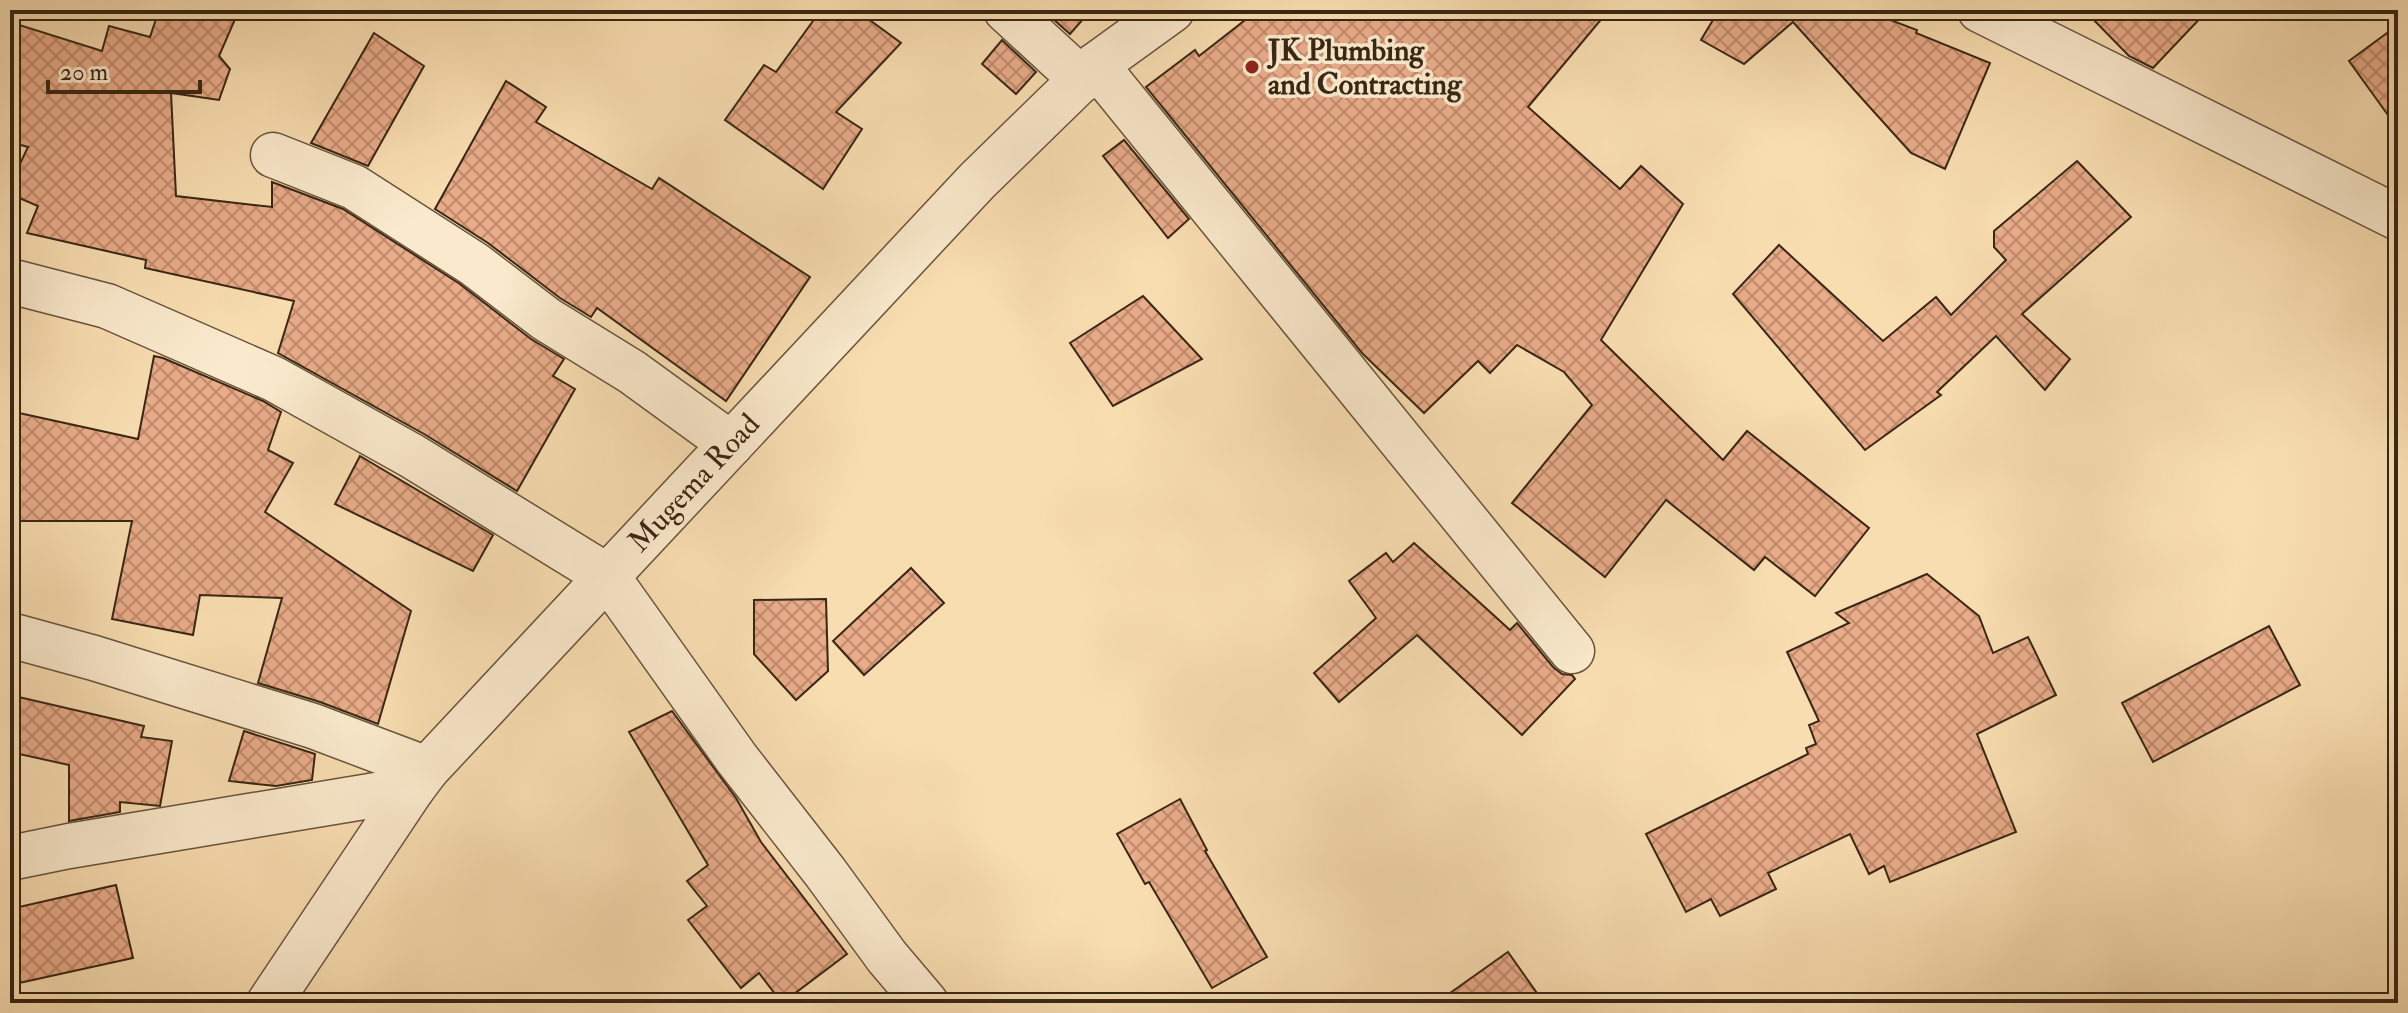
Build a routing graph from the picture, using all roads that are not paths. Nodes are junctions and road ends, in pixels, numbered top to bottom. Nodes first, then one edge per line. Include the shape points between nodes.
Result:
1 (1006, 10) edge
2 (1172, 10) edge
3 (1980, 10) edge
4 (1089, 72) junction
5 (273, 155) dead end
6 (2398, 218) edge
7 (10, 281) edge
8 (731, 444) junction
9 (607, 576) junction
10 (10, 635) edge
11 (1572, 651) dead end
12 (419, 779) junction
13 (10, 858) edge
14 (269, 1003) edge
15 (926, 1003) edge

1 - 4 street
2 - 4 street, Mugema Road
3 - 6 street
4 - 8 street, Mugema Road via 977,181
4 - 11 street
5 - 8 street via 354,187
7 - 9 street via 107,306 274,379
8 - 9 street, Mugema Road
9 - 12 street, Mugema Road
9 - 15 street via 737,759
10 - 12 street via 313,726
12 - 13 street
12 - 14 street, Mugema Road

